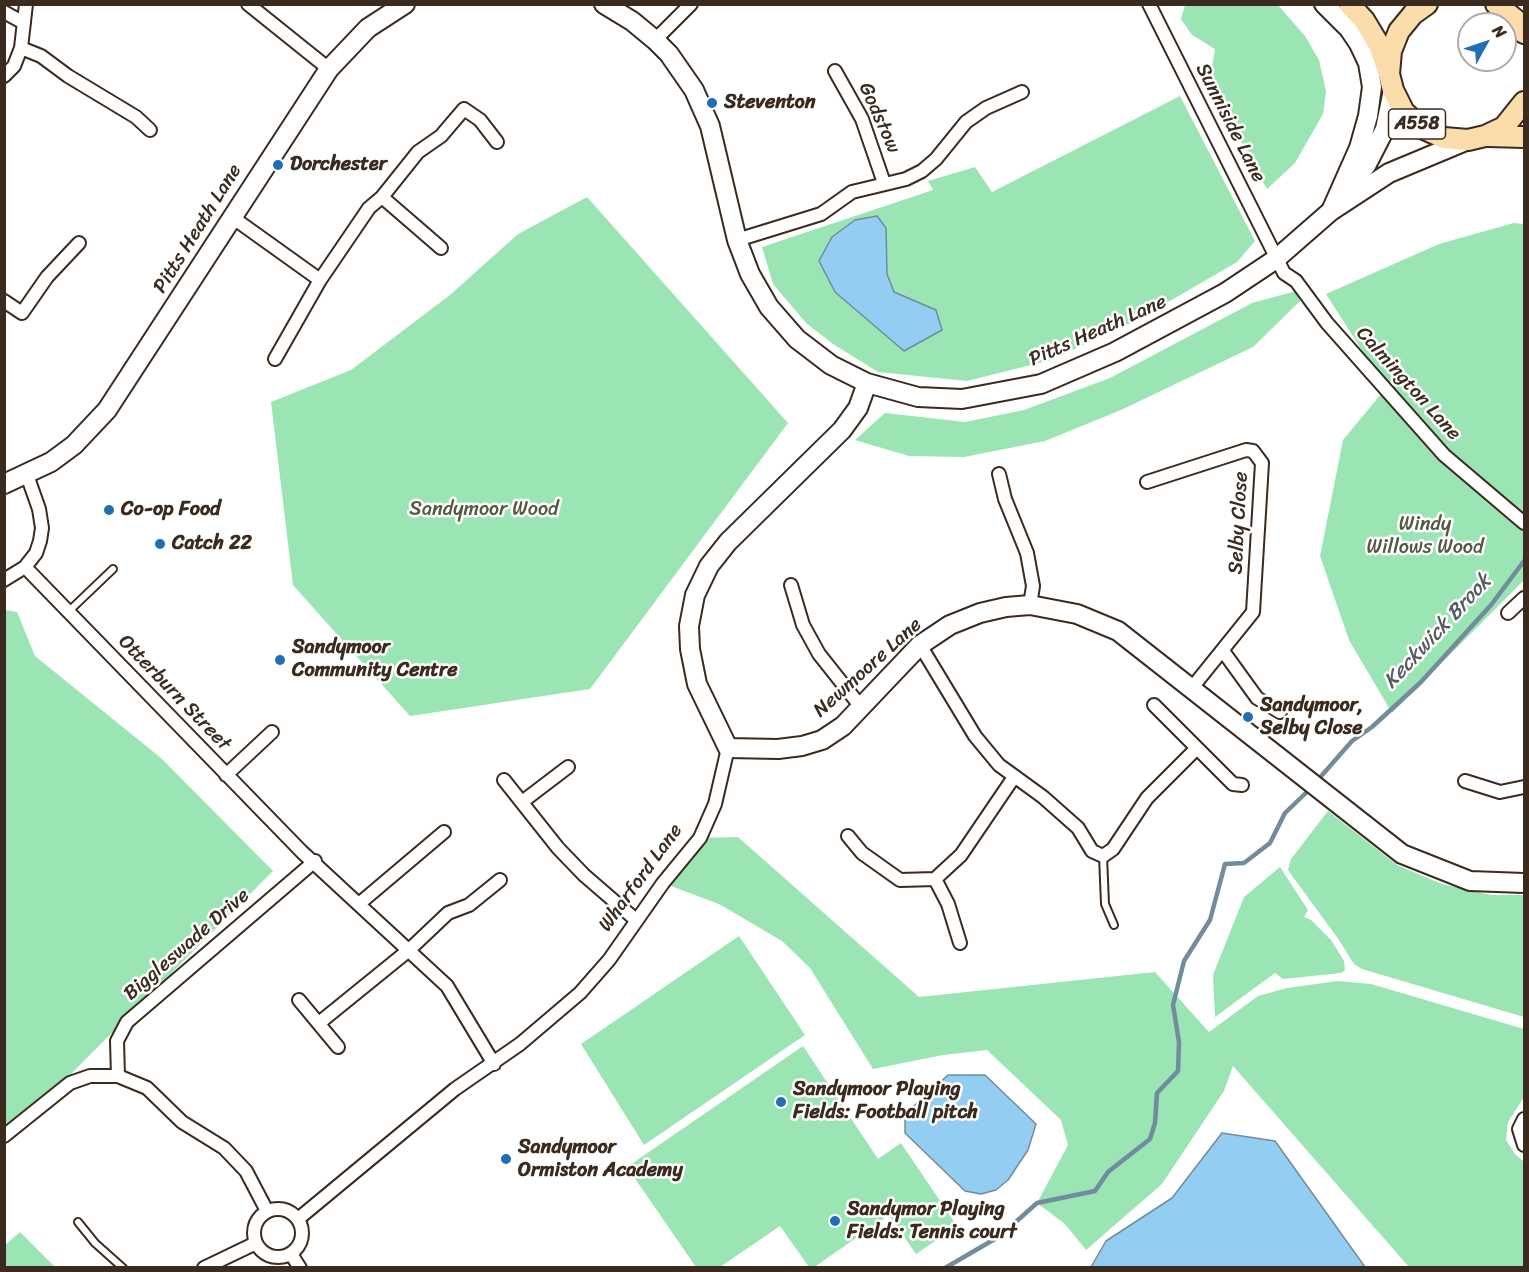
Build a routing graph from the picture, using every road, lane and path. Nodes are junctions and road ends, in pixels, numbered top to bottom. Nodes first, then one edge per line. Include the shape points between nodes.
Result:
1 (26, 4) edge
2 (248, 4) edge
3 (405, 4) edge
4 (604, 4) edge
5 (691, 4) edge
6 (1149, 4) edge
7 (1324, 4) edge
8 (1349, 4) edge
9 (1427, 4) edge
10 (1496, 4) edge
11 (4, 12) edge
12 (24, 23) junction
13 (1524, 33) edge
14 (655, 40) junction
15 (21, 48) junction
16 (329, 69) junction
17 (835, 70) dead end
18 (4, 76) edge
19 (1391, 82) junction
20 (1022, 92) dead end
21 (1524, 102) edge
22 (150, 130) dead end
23 (1524, 137) edge
24 (1477, 138) junction
25 (497, 142) dead end
26 (884, 183) junction
27 (382, 197) junction
28 (1331, 211) junction
29 (232, 217) junction
30 (737, 240) junction
31 (79, 243) dead end
32 (441, 248) dead end
33 (1276, 258) junction
34 (321, 280) junction
35 (4, 301) edge
36 (275, 359) dead end
37 (867, 383) junction
38 (999, 474) dead end
39 (27, 475) junction
40 (1147, 482) dead end
41 (4, 484) edge
42 (1524, 523) edge
43 (25, 567) junction
44 (113, 569) dead end
45 (4, 580) edge
46 (791, 585) dead end
47 (1524, 598) edge
48 (1030, 605) junction
49 (68, 612) junction
50 (1508, 613) dead end
51 (920, 645) junction
52 (1223, 651) junction
53 (1191, 689) junction
54 (1154, 705) dead end
55 (861, 707) junction
56 (1280, 711) dead end
57 (272, 732) dead end
58 (728, 748) junction
59 (1196, 749) junction
60 (568, 767) dead end
61 (226, 775) junction
62 (1014, 777) junction
63 (504, 780) dead end
64 (1465, 781) dead end
65 (1242, 785) dead end
66 (1524, 788) edge
67 (522, 802) junction
68 (444, 832) dead end
69 (848, 836) dead end
70 (1103, 856) junction
71 (315, 861) junction
72 (935, 879) junction
73 (500, 880) dead end
74 (1524, 883) edge
75 (360, 903) junction
76 (636, 920) junction
77 (1114, 925) dead end
78 (960, 943) dead end
79 (409, 950) junction
80 (299, 1000) dead end
81 (319, 1023) junction
82 (338, 1047) dead end
83 (494, 1064) junction
84 (118, 1076) junction
85 (1524, 1119) edge
86 (4, 1136) edge
87 (1524, 1145) edge
88 (267, 1211) junction
89 (298, 1219) junction
90 (78, 1222) dead end
91 (256, 1243) junction
92 (291, 1254) junction
93 (123, 1268) edge
94 (204, 1268) edge
95 (300, 1268) edge

1 - 12 street
2 - 16 street
3 - 16 street, Pitts Heath Lane via 368,28
4 - 14 street, Pitts Heath Lane
5 - 14 street
6 - 33 street, Sunniside Lane
7 - 28 street via 1349,28 1359,44 1368,63 1372,87 1359,148
8 - 19 main road, A558 via 1379,45
9 - 19 main road via 1399,31 1391,51
10 - 13 main road via 1516,20
11 - 12 street
12 - 15 street
14 - 30 street, Pitts Heath Lane via 694,90 710,126
15 - 18 street via 14,66
15 - 22 street via 41,56
16 - 29 street, Pitts Heath Lane
17 - 26 street, Godstow via 862,119
19 - 24 main road, A558 via 1404,112 1422,128 1444,138
19 - 28 street, Pitts Heath Lane via 1385,129 1367,164
20 - 26 street, Godstow via 966,122 922,171
21 - 24 main road via 1504,127
23 - 24 main road, A558
24 - 28 street, Pitts Heath Lane via 1389,173
25 - 27 street via 480,120 464,109 441,136 418,152
26 - 30 street, Godstow via 852,192 821,214
27 - 32 street
27 - 34 street via 369,208
28 - 33 street, Pitts Heath Lane
29 - 34 street
29 - 39 street, Pitts Heath Lane via 107,410 74,445
30 - 37 street, Pitts Heath Lane via 769,307 797,339 831,365
31 - 35 street via 47,277 22,313
33 - 37 street, Pitts Heath Lane via 1174,322 1041,384 962,399 918,397
33 - 42 street, Calmington Lane via 1284,273 1296,281 1327,323 1444,455
34 - 36 street
37 - 58 street via 858,408 842,430 728,542 708,566 695,595 689,626 697,684
38 - 48 street via 1029,560 1033,586
39 - 41 street, Pitts Heath Lane
39 - 43 street via 42,528 36,553
40 - 52 street, Selby Close via 1246,450 1262,463 1253,612
43 - 45 street
43 - 49 street, Otterburn Street
44 - 49 lane
46 - 55 street via 808,635
47 - 50 street
48 - 51 street, Newmoore Lane via 980,613 951,625
48 - 53 street, Newmoore Lane via 1077,614 1118,631
49 - 61 street, Otterburn Street
51 - 55 street, Newmoore Lane
51 - 62 street via 975,736
52 - 53 street, Selby Close
52 - 56 street via 1257,698
53 - 74 street, Newmoore Lane via 1402,854 1470,881
54 - 59 street
55 - 58 street, Newmoore Lane via 843,726 802,747
57 - 61 street
58 - 76 street, Wharford Lane via 715,804 700,838
59 - 65 street via 1233,783
59 - 70 street via 1147,798 1113,849
60 - 67 street
61 - 71 street, Otterburn Street
62 - 70 street via 1078,828 1092,851
62 - 72 street via 961,855
63 - 67 street
64 - 66 street via 1500,792
67 - 76 street via 584,875
68 - 75 street
69 - 72 street via 862,853 900,880
70 - 77 lane via 1105,904
71 - 75 street
71 - 84 street, Biggleswade Drive via 128,1022 117,1041
72 - 78 street via 948,904
73 - 79 street via 469,905 448,913
75 - 79 street
76 - 83 street, Wharford Lane via 580,993
79 - 81 street
79 - 83 street via 458,1000
80 - 81 street
81 - 82 street
83 - 89 street, Wharford Lane via 455,1089
84 - 86 street via 90,1076 70,1083
84 - 88 street via 147,1088 182,1122 224,1148 246,1171
85 - 87 street via 1519,1129
88 - 89 street via 287,1210
88 - 91 street via 256,1222
89 - 92 street via 302,1226 301,1242
90 - 93 lane
91 - 92 street via 267,1255
91 - 94 street
92 - 95 street

